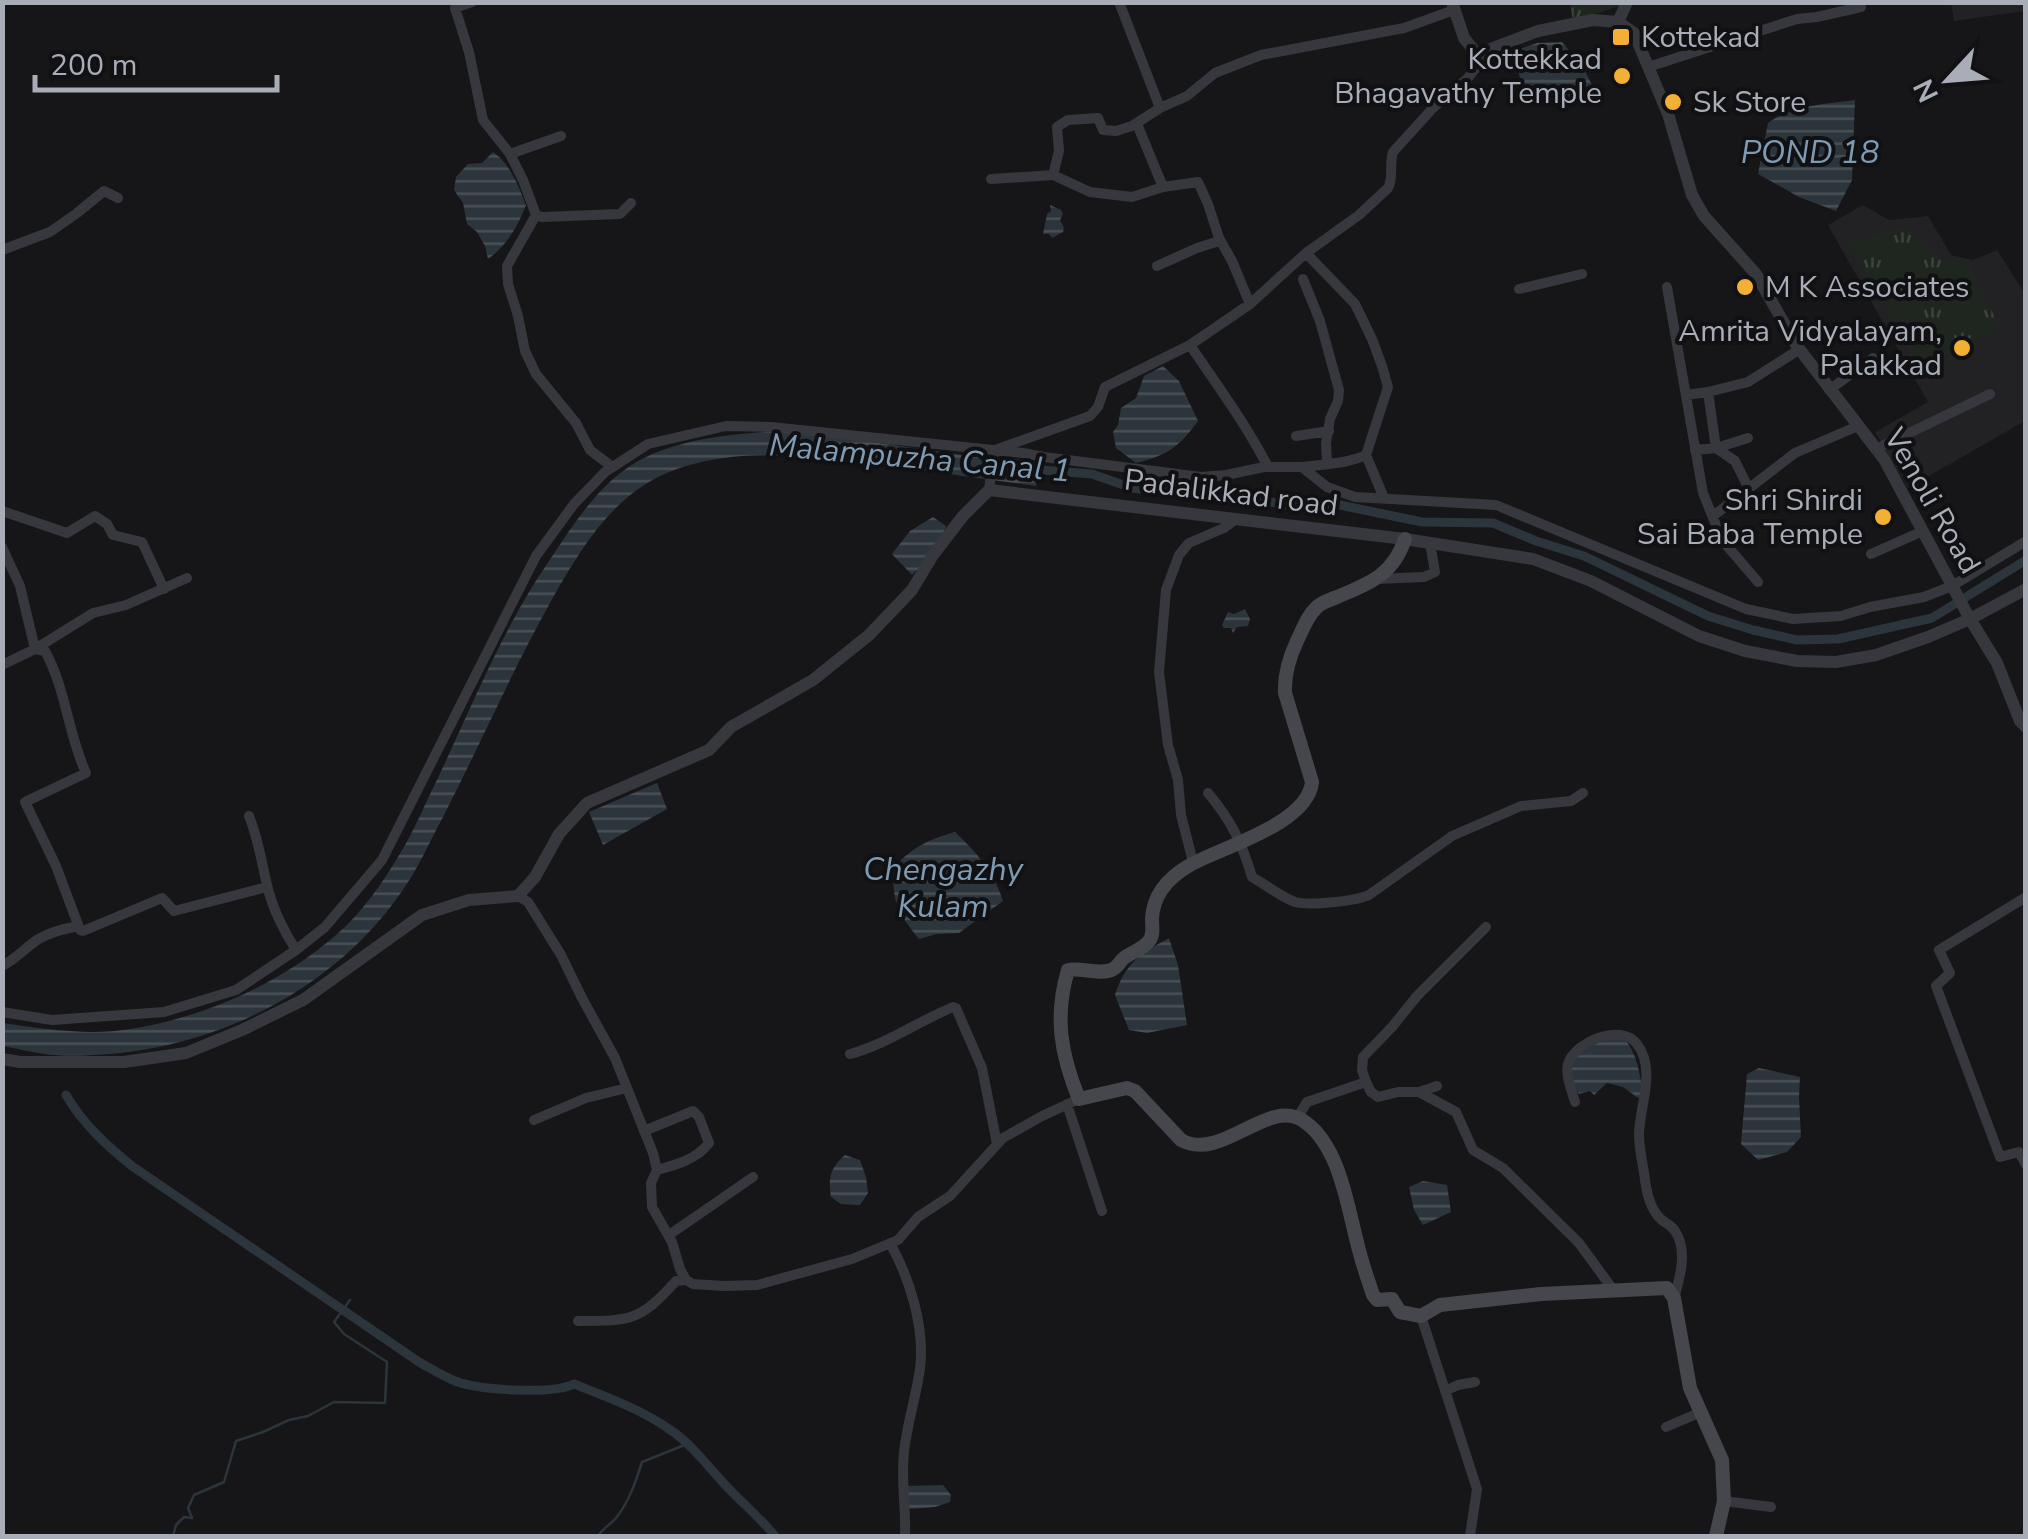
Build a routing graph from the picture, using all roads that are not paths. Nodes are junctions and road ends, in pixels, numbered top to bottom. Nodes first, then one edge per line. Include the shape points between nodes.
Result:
1 (472, 2) edge
2 (1119, 2) edge
3 (1627, 2) edge
4 (1453, 6) edge
5 (1862, 6) dead end
6 (1618, 22) junction
7 (1491, 49) junction
8 (1648, 67) junction
9 (1160, 108) junction
10 (1137, 124) junction
11 (561, 136) dead end
12 (510, 154) junction
13 (1053, 175) junction
14 (991, 179) dead end
15 (1163, 187) junction
16 (118, 198) dead end
17 (632, 202) dead end
18 (536, 215) junction
19 (1219, 238) junction
20 (2, 250) edge
21 (1306, 253) junction
22 (1156, 266) dead end
23 (1582, 274) dead end
24 (1303, 279) dead end
25 (1668, 286) dead end
26 (1519, 289) dead end
27 (1250, 304) junction
28 (1190, 345) junction
29 (1800, 350) junction
30 (1873, 358) dead end
31 (1829, 390) junction
32 (1708, 392) junction
33 (1990, 394) dead end
34 (1686, 395) junction
35 (1858, 426) junction
36 (1329, 431) junction
37 (1296, 436) dead end
38 (1748, 438) dead end
39 (1716, 448) junction
40 (1876, 448) junction
41 (994, 450) junction
42 (1694, 450) junction
43 (1366, 455) junction
44 (1327, 462) junction
45 (611, 466) junction
46 (1268, 467) junction
47 (1302, 467) junction
48 (1749, 489) junction
49 (988, 490) junction
50 (1384, 498) junction
51 (2, 510) edge
52 (1712, 516) junction
53 (1236, 519) junction
54 (1923, 532) junction
55 (1405, 538) junction
56 (2026, 541) edge
57 (1430, 543) junction
58 (2, 547) edge
59 (1871, 554) dead end
60 (187, 578) dead end
61 (1376, 579) junction
62 (1758, 582) dead end
63 (1952, 586) junction
64 (164, 589) junction
65 (2026, 589) edge
66 (1968, 616) junction
67 (35, 649) junction
68 (2, 665) edge
69 (2026, 728) edge
70 (1208, 793) dead end
71 (1583, 793) dead end
72 (249, 816) dead end
73 (1242, 842) junction
74 (1193, 862) junction
75 (267, 887) junction
76 (518, 896) junction
77 (2026, 897) edge
78 (78, 926) junction
79 (1486, 927) dead end
80 (296, 950) junction
81 (2, 966) edge
82 (2, 1012) edge
83 (850, 1054) dead end
84 (2, 1059) edge
85 (1352, 1069) dead end
86 (1366, 1082) junction
87 (1353, 1086) junction
88 (1437, 1086) dead end
89 (627, 1088) junction
90 (1419, 1092) junction
91 (1073, 1102) junction
92 (1575, 1102) dead end
93 (1297, 1118) junction
94 (534, 1120) dead end
95 (644, 1132) junction
96 (997, 1144) junction
97 (2026, 1165) edge
98 (656, 1170) junction
99 (753, 1177) dead end
100 (1102, 1210) dead end
101 (669, 1235) junction
102 (890, 1243) junction
103 (686, 1280) junction
104 (1614, 1292) junction
105 (1674, 1298) junction
106 (1421, 1316) junction
107 (578, 1322) dead end
108 (1474, 1382) dead end
109 (1445, 1391) junction
110 (1701, 1412) junction
111 (1666, 1426) dead end
112 (1724, 1501) junction
113 (1771, 1508) dead end
114 (905, 1536) edge
115 (1470, 1536) edge
116 (1716, 1536) edge

1 - 12 street via 454,8 483,120
2 - 9 street
3 - 6 street
4 - 7 street via 1464,38 1478,54
4 - 9 street via 1404,28 1240,62
5 - 8 street via 1797,19
6 - 7 street via 1593,20
6 - 8 street, Venoli Road via 1634,33
7 - 21 street via 1394,152 1388,188
8 - 29 street, Venoli Road via 1692,195 1756,274
9 - 10 street
10 - 13 street via 1108,132 1098,118 1062,122
10 - 15 street
11 - 12 street
12 - 18 street
13 - 14 street
13 - 15 street via 1090,192 1132,197
15 - 19 street via 1198,182
16 - 20 street via 104,191 50,232
17 - 18 street via 620,214
18 - 45 street via 507,266 525,350 590,450
19 - 22 street
19 - 27 street
21 - 27 street
21 - 43 street via 1355,304 1382,366 1388,387
23 - 26 street
24 - 36 street via 1339,390
25 - 34 street
27 - 28 street
28 - 41 street via 1105,387 1090,416
28 - 46 street
29 - 31 street, Venoli Road
29 - 32 street via 1748,382
30 - 31 street
31 - 35 street, Venoli Road
32 - 34 street
32 - 39 street
33 - 40 street
34 - 42 street
35 - 40 street, Venoli Road
35 - 48 street via 1794,453
36 - 37 street
36 - 44 street
38 - 39 street
39 - 42 street
39 - 48 street via 1736,461
40 - 54 street, Venoli Road
41 - 45 street via 726,426 648,444
41 - 46 street via 1201,477
41 - 49 street
42 - 52 street
43 - 44 street
43 - 50 street
44 - 47 street
45 - 80 street via 536,556 382,860 325,928
46 - 47 street
47 - 50 street via 1327,487
48 - 52 street
49 - 53 street, Padalikkad road
49 - 76 street via 869,635 814,680 732,727 709,750 587,803
50 - 63 street via 1496,506 1746,610 1794,619 1841,616
51 - 64 street via 67,533 95,516 113,535 142,542
52 - 62 street via 1722,540
53 - 55 street, Padalikkad road
53 - 74 street via 1189,544 1166,590 1159,672
54 - 59 street
54 - 63 street, Venoli Road
55 - 57 street, Padalikkad road
55 - 61 main road via 1396,560
56 - 63 street
57 - 61 street via 1434,572
57 - 66 street, Padalikkad road via 1532,559 1699,636 1796,661 1876,655
58 - 67 street via 20,586
60 - 64 street
61 - 73 main road via 1308,616 1284,680 1312,791 1284,818
63 - 66 street, Venoli Road
64 - 67 street via 93,613
65 - 66 street, Padalikkad road
66 - 69 street, Venoli Road
67 - 68 street
67 - 78 street via 53,666 86,773 25,802
70 - 73 street
71 - 73 street via 1572,801 1521,806 1452,836 1360,900 1295,902 1252,876
72 - 75 street
73 - 74 main road
74 - 91 main road via 1159,892 1149,942 1112,970 1066,973 1060,1034
75 - 78 street via 174,910 162,898 83,931
75 - 80 street
76 - 84 street via 469,900 422,915 303,1000 186,1053 124,1062
76 - 89 street via 561,955
77 - 97 street via 1938,950 1950,974 1936,986 2000,1157 2019,1152
78 - 81 street via 34,942
79 - 86 street via 1364,1057
80 - 82 street via 236,990 164,1012 52,1020
83 - 96 street via 956,1008 982,1068
85 - 87 street
86 - 87 street
86 - 90 street via 1378,1097
87 - 93 street via 1307,1102
88 - 90 street
89 - 94 street
89 - 95 street
90 - 104 street via 1456,1112 1473,1150 1503,1168 1579,1244
91 - 93 main road via 1127,1088 1191,1145 1219,1143 1257,1123
91 - 96 street
91 - 100 street
92 - 105 street via 1567,1070 1580,1048 1617,1033 1636,1043 1645,1068 1639,1134 1646,1195 1658,1217 1673,1227 1682,1256
93 - 106 main road via 1326,1143 1374,1298 1392,1299 1400,1312
95 - 98 street
95 - 98 street via 694,1111 709,1143
96 - 102 street via 950,1196
98 - 101 street via 652,1207
99 - 101 street
101 - 103 street
102 - 103 street via 757,1285
102 - 114 street via 910,1286 920,1348 904,1447
103 - 107 street via 676,1280 634,1318
104 - 105 main road via 1667,1288
104 - 106 main road via 1440,1305
105 - 110 main road via 1690,1388
106 - 109 street
108 - 109 street
109 - 115 street via 1477,1489
110 - 111 street
110 - 112 main road via 1722,1460
112 - 113 street
112 - 116 main road

